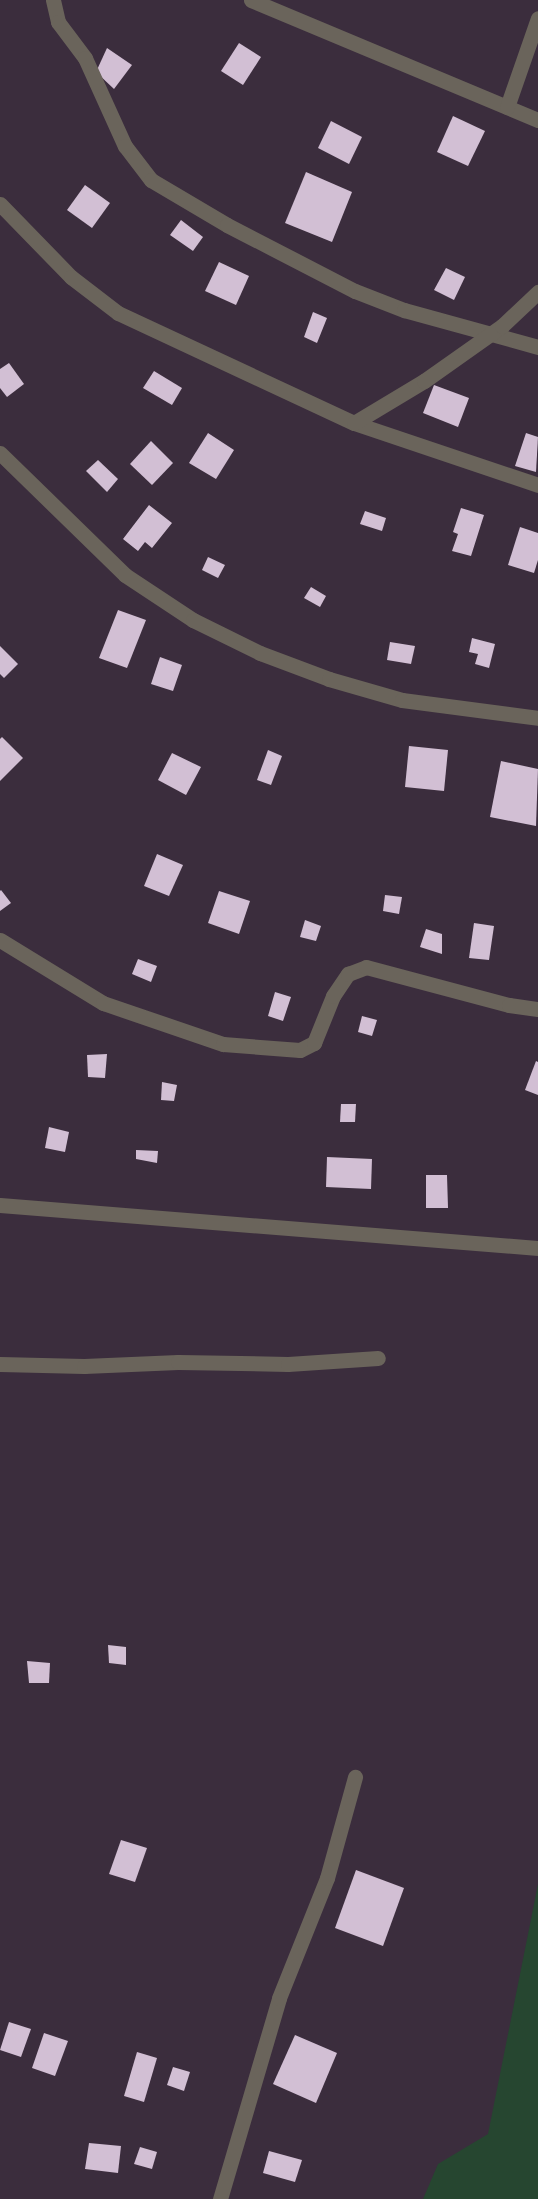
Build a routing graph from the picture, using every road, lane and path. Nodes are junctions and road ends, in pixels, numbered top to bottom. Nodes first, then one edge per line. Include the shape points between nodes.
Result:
1 (54, 0) edge
2 (251, 0) edge
3 (538, 18) edge
4 (507, 107) junction
5 (538, 120) edge
6 (0, 204) edge
7 (538, 292) edge
8 (487, 334) junction
9 (538, 347) edge
10 (354, 423) junction
11 (0, 453) edge
12 (538, 485) edge
13 (538, 718) edge
14 (0, 940) edge
15 (538, 1009) edge
16 (0, 1205) edge
17 (538, 1248) edge
18 (378, 1358) dead end
19 (0, 1364) edge
20 (355, 1777) dead end
21 (220, 2199) edge

1 - 8 street via 58,22 85,58 125,146 151,180 227,225 354,291
2 - 4 street
3 - 4 street
4 - 5 street
6 - 10 street via 71,277 118,313
7 - 8 street via 502,326
8 - 9 street
8 - 10 street via 424,381
10 - 12 street
11 - 13 street via 125,575 193,620 260,653 329,679 402,700
14 - 15 street via 103,1002 223,1044 300,1050 314,1044 332,996 348,974 366,966 509,1005
16 - 17 street
18 - 19 street via 288,1364
20 - 21 street via 327,1878 279,1998

